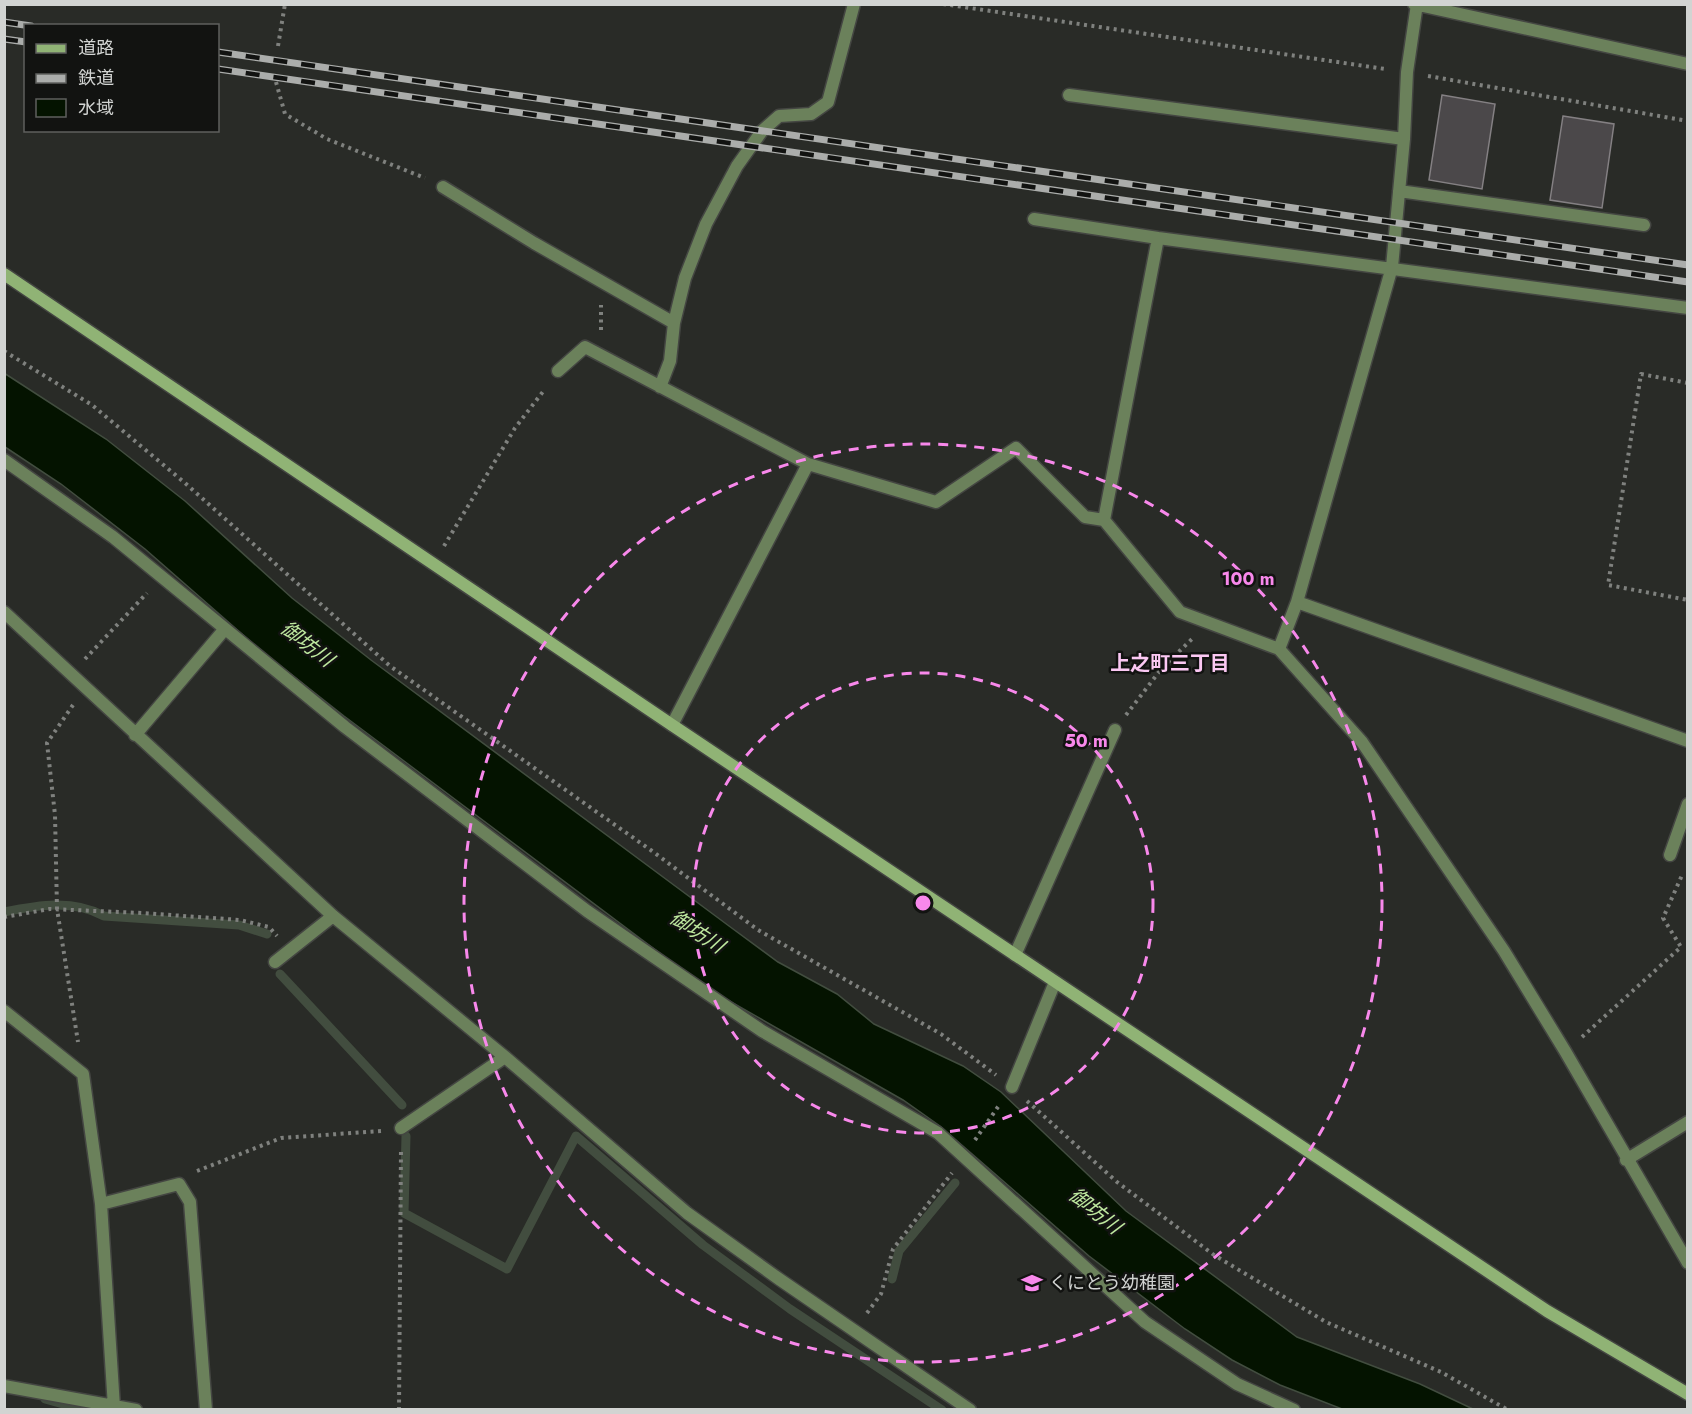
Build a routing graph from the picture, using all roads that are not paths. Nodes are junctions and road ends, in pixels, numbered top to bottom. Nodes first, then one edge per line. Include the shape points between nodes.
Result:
1 (854, 4) edge
2 (1416, 5) edge
3 (1688, 64) edge
4 (1070, 95) dead end
5 (1404, 139) junction
6 (443, 187) road end
7 (1399, 191) junction
8 (1034, 219) dead end
9 (1644, 225) dead end
10 (1158, 237) junction
11 (1392, 267) junction
12 (4, 274) edge
13 (1688, 308) edge
14 (674, 323) junction
15 (558, 371) road end
16 (660, 387) junction
17 (4, 460) edge
18 (808, 464) junction
19 (1104, 520) junction
20 (1297, 602) junction
21 (4, 612) edge
22 (224, 630) junction
23 (1279, 649) junction
24 (672, 725) junction
25 (1115, 730) road end
26 (135, 735) junction
27 (1688, 741) edge
28 (1688, 804) edge
29 (1670, 855) road end
30 (333, 916) junction
31 (1015, 955) junction
32 (275, 962) dead end
33 (1055, 982) junction
34 (4, 1011) edge
35 (505, 1057) junction
36 (1008, 1092) road end
37 (1688, 1122) edge
38 (401, 1128) road end
39 (1626, 1160) junction
40 (101, 1204) junction
41 (1688, 1263) edge
42 (4, 1386) edge
43 (1688, 1394) edge
44 (114, 1407) junction
45 (136, 1410) edge
46 (206, 1410) edge
47 (970, 1410) edge
48 (1294, 1410) edge

1 - 14 street via 828,102 811,114 779,116 762,131 737,166 706,224 685,278
2 - 3 street
2 - 5 street
4 - 5 street
5 - 7 street
6 - 14 street
7 - 9 street
7 - 11 street
8 - 10 street
10 - 11 street
10 - 19 street
11 - 13 street
11 - 20 street
12 - 24 street
14 - 16 street via 670,361
15 - 16 street via 585,347
16 - 18 street
17 - 22 street via 86,517
18 - 19 street via 936,502 1017,448 1085,517
18 - 24 street
19 - 23 street via 1180,612
20 - 23 street
20 - 27 street
21 - 26 street
22 - 26 street
22 - 48 street via 587,911 762,1032 938,1132 1145,1322 1237,1384
23 - 39 street via 1362,742 1504,951
24 - 31 street
25 - 31 street
26 - 30 street
28 - 29 street
30 - 32 street
30 - 35 street
31 - 33 street
33 - 36 street
33 - 43 street via 1547,1311
34 - 40 street via 83,1074
35 - 38 street
35 - 47 street via 687,1213
37 - 39 street
39 - 41 street
40 - 44 street
40 - 46 street via 179,1184 190,1202
42 - 44 street
44 - 45 street

